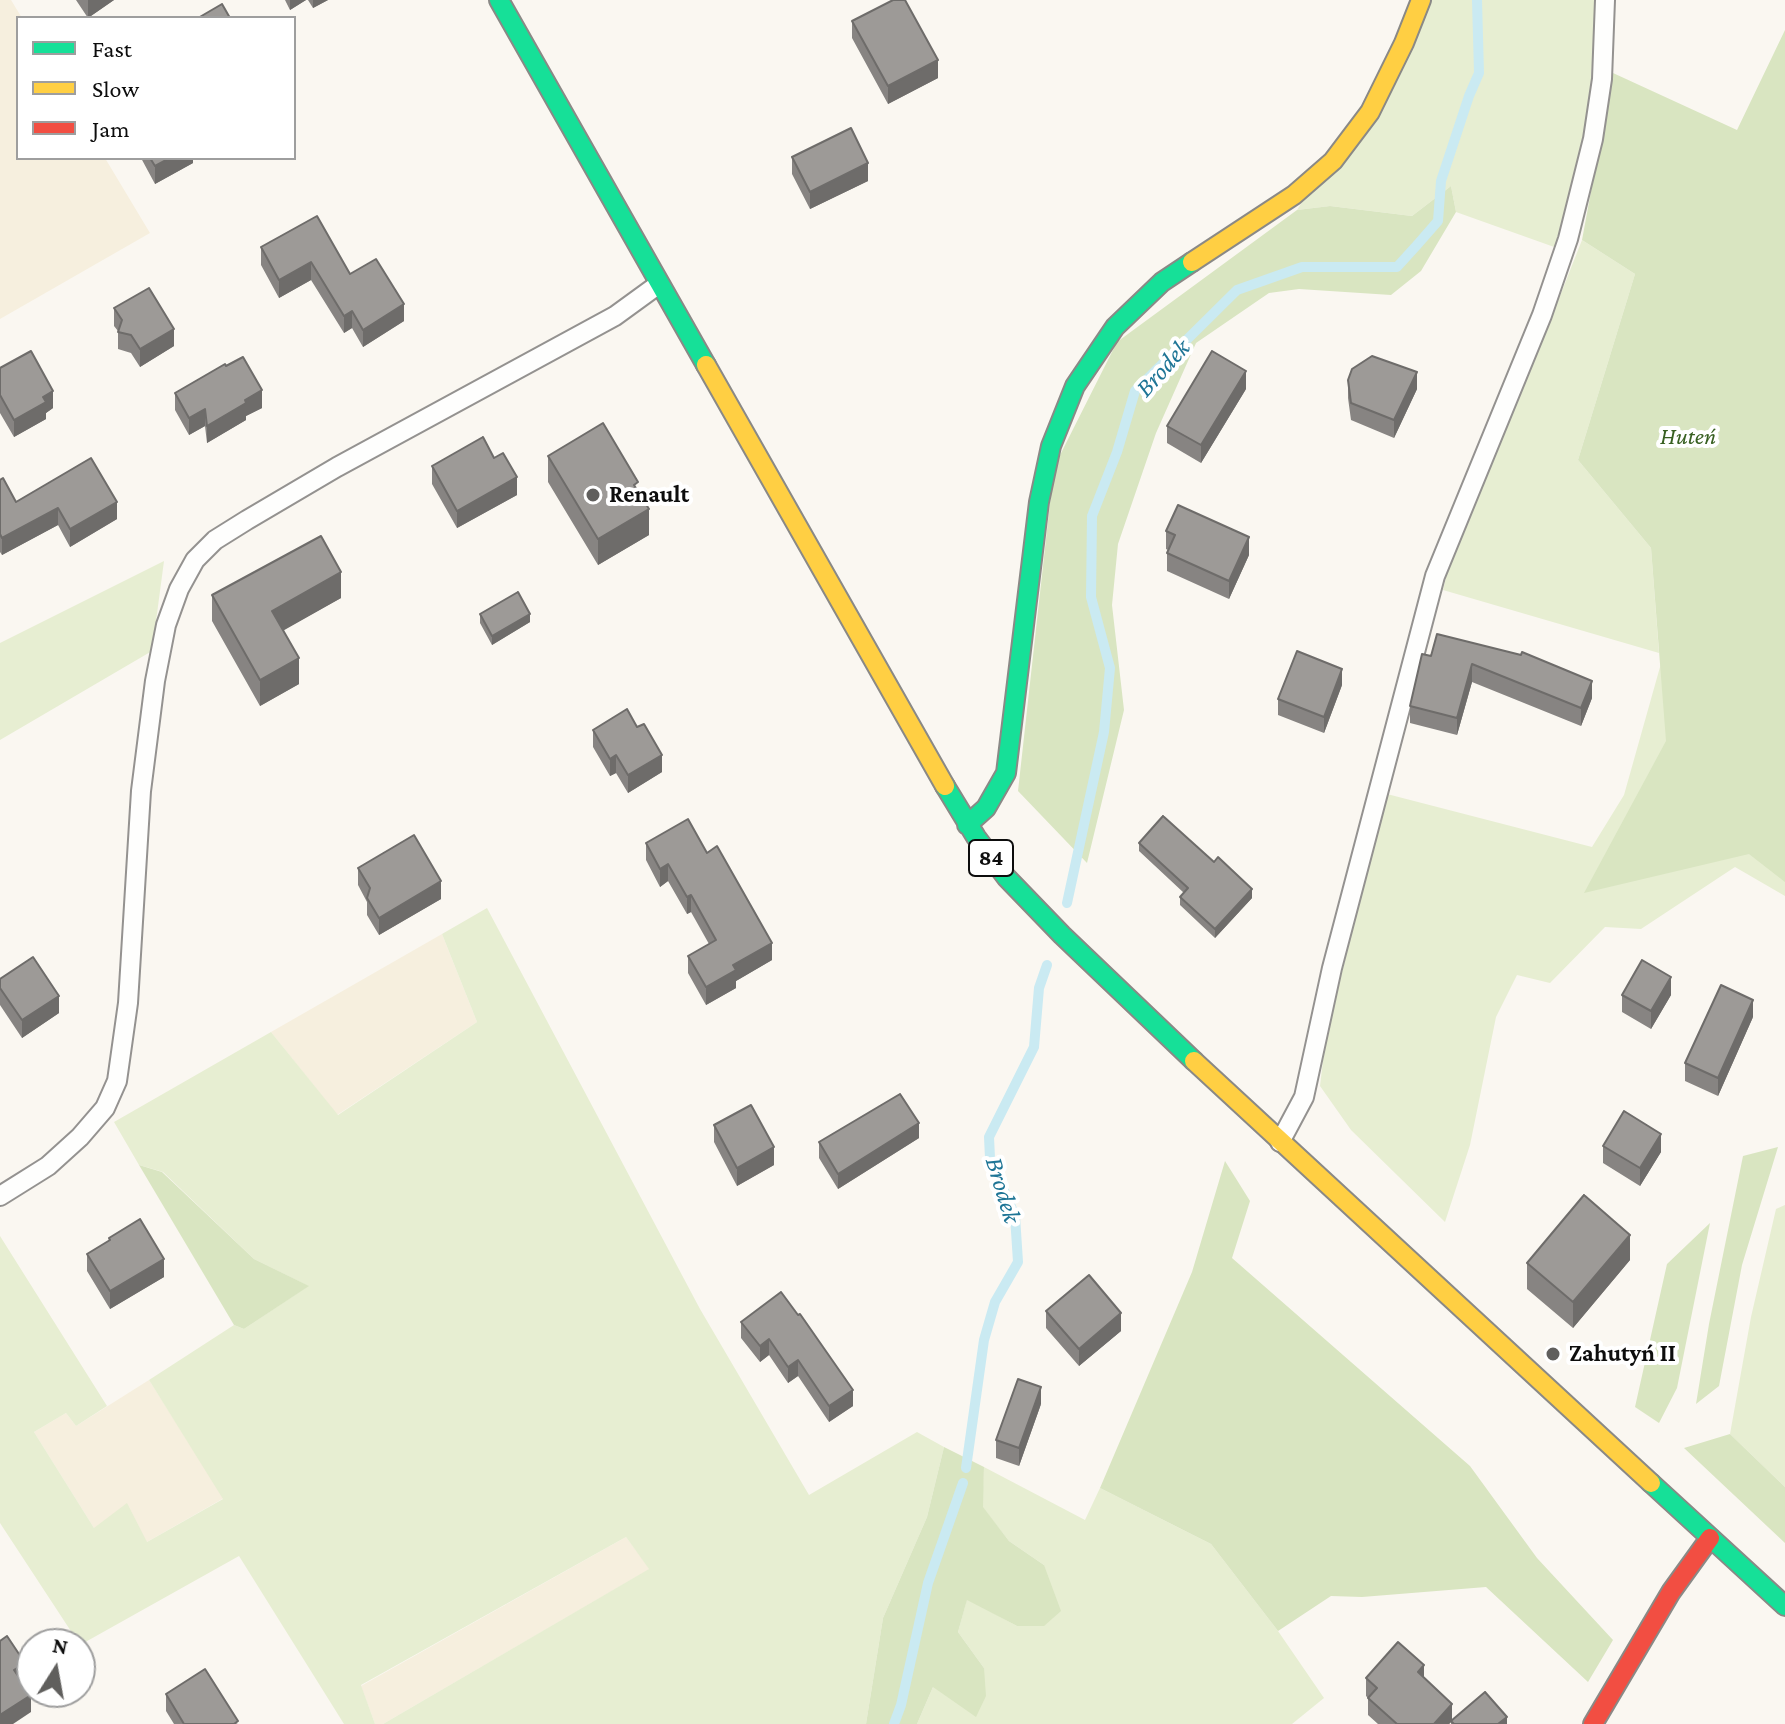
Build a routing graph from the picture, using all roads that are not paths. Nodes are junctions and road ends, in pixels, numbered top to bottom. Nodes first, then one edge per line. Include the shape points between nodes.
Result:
1 (499, 0) edge
2 (1421, 0) edge
3 (1605, 0) edge
4 (659, 284) junction
5 (967, 825) junction
6 (1280, 1142) junction
7 (0, 1196) edge
8 (1710, 1538) junction
9 (1785, 1606) edge
10 (1593, 1724) edge

1 - 4 main road, 84
2 - 5 main road via 1370,112 1333,161 1294,195 1162,282 1115,327 1075,386 1051,446 1039,502 1006,773 986,808
3 - 6 lane via 1600,94 1568,239 1435,576 1332,968 1304,1097
4 - 5 main road, 84
4 - 7 lane via 615,316 247,520 195,560 166,625 155,681 117,1081 105,1108 80,1137 48,1166
5 - 6 main road, 84 via 1040,914
6 - 8 main road, 84
8 - 9 main road, 84
8 - 10 main road via 1671,1592

